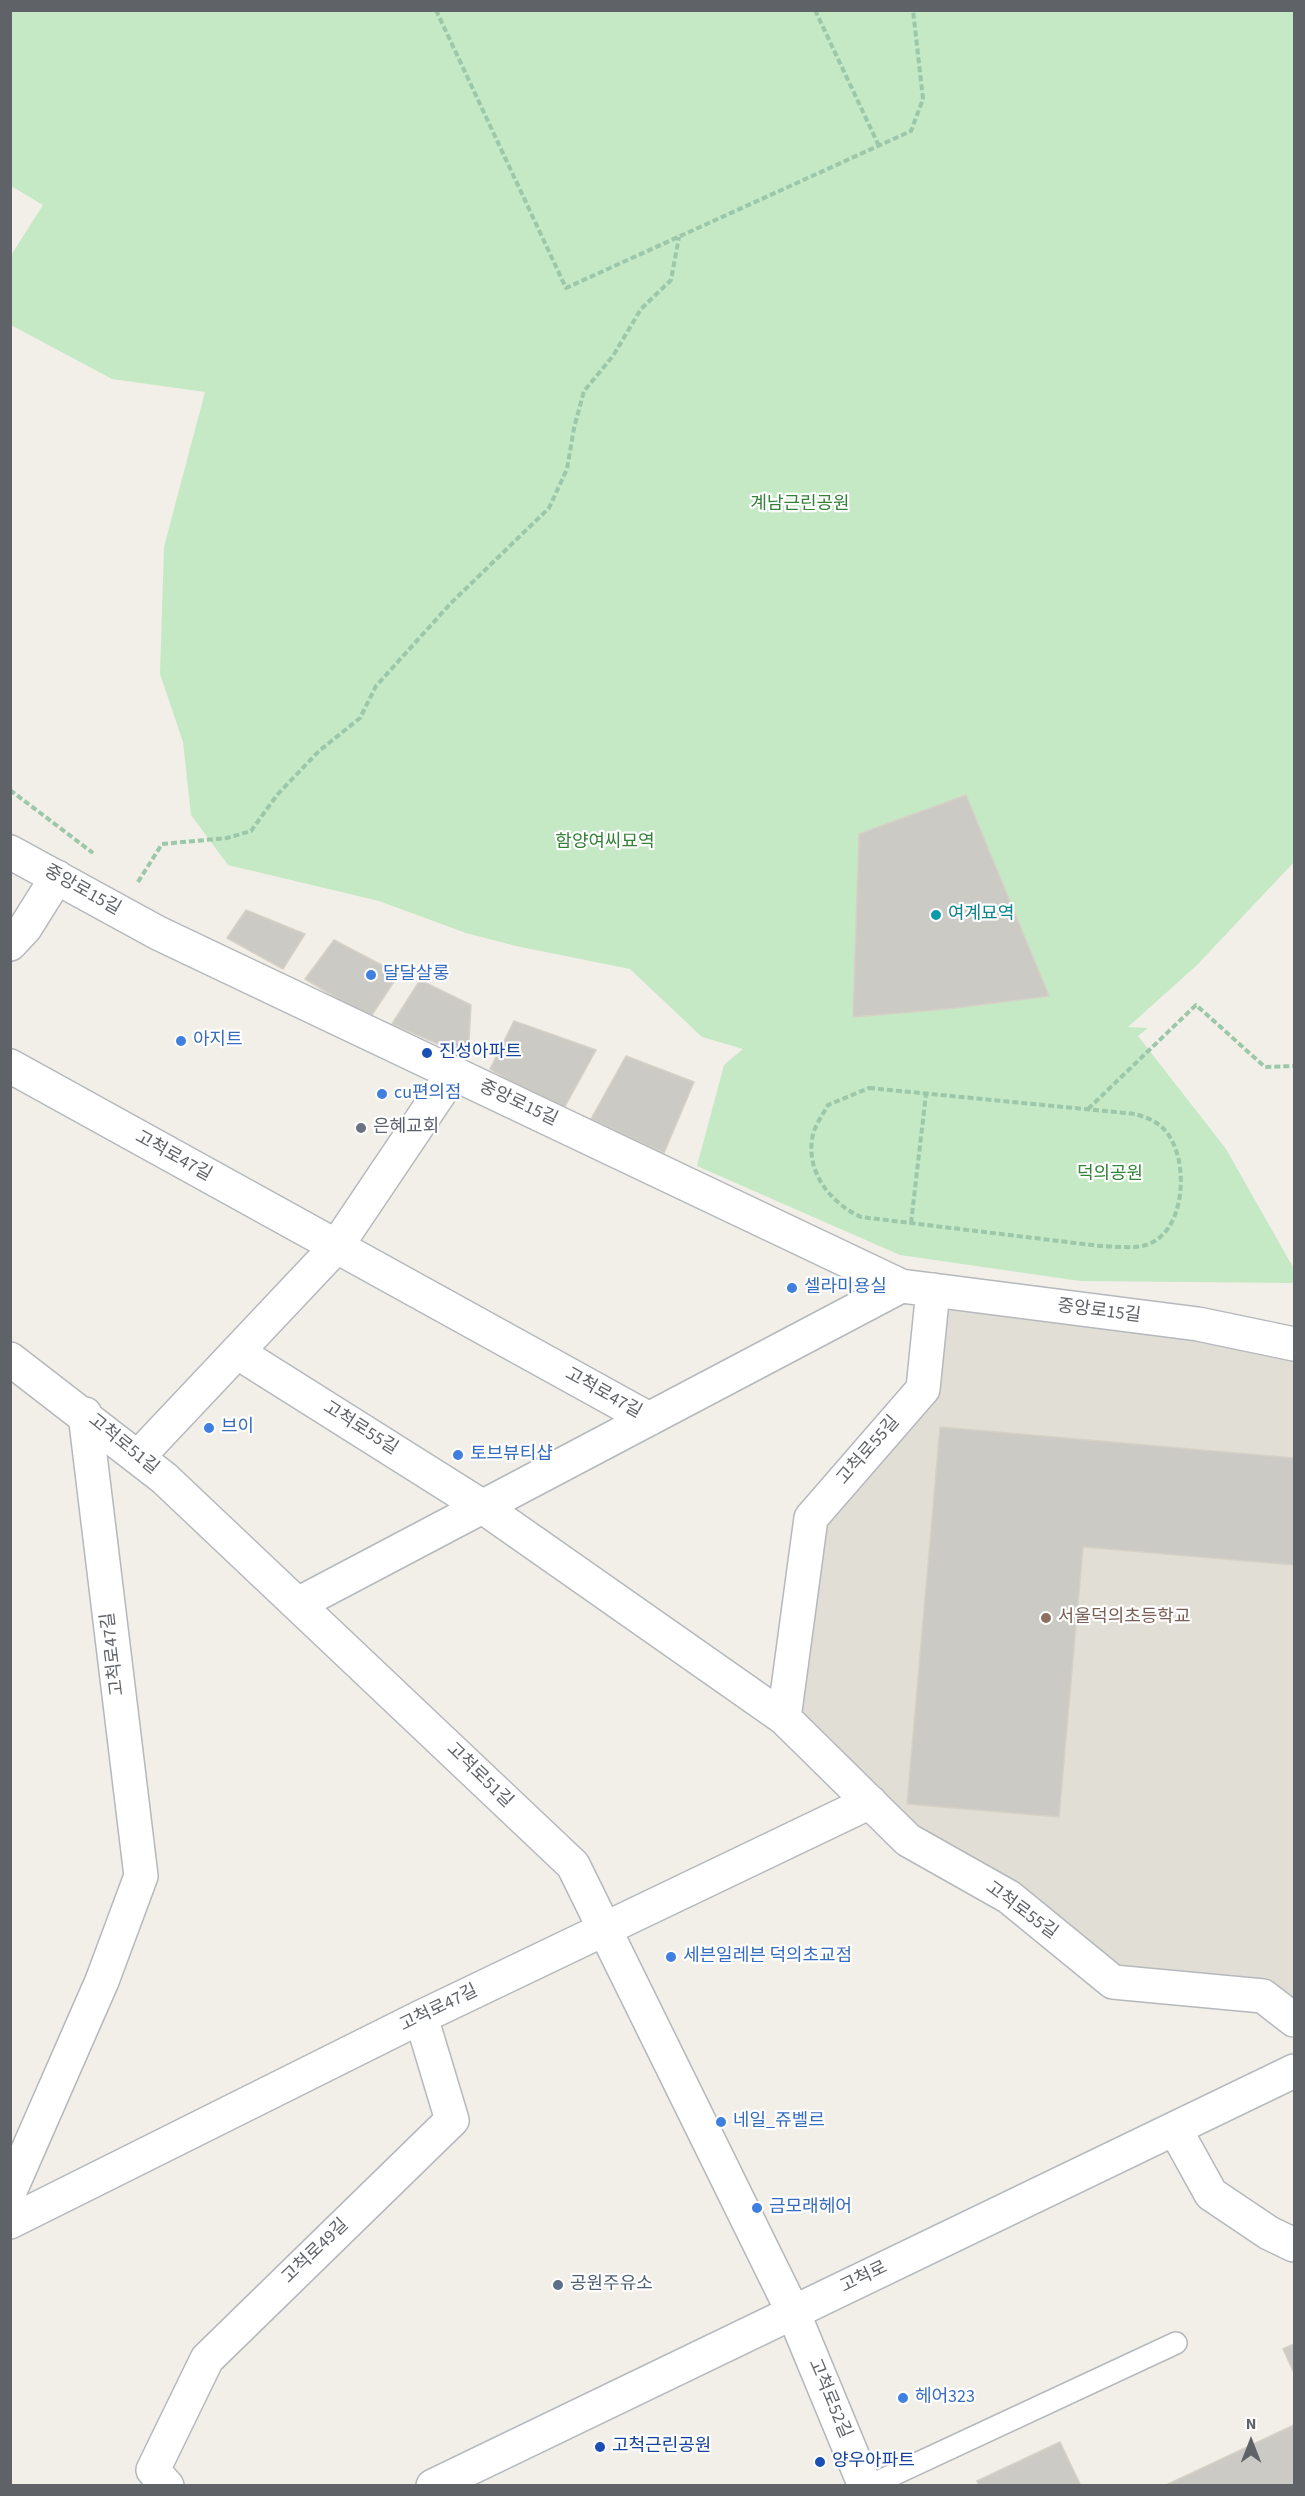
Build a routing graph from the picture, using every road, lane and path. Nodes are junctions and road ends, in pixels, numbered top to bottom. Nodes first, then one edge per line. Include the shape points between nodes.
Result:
1 (436, 10) edge
2 (814, 10) edge
3 (914, 10) edge
4 (879, 146) junction
5 (679, 237) junction
6 (10, 790) edge
7 (10, 852) edge
8 (95, 854) dead end
9 (57, 878) junction
10 (129, 878) dead end
11 (10, 944) edge
12 (10, 1066) edge
13 (1294, 1066) edge
14 (453, 1073) junction
15 (926, 1094) junction
16 (1088, 1109) junction
17 (911, 1223) junction
18 (336, 1247) junction
19 (917, 1288) junction
20 (1294, 1344) edge
21 (237, 1352) junction
22 (10, 1359) edge
23 (85, 1414) junction
24 (649, 1419) junction
25 (138, 1457) junction
26 (483, 1507) junction
27 (298, 1604) junction
28 (784, 1718) junction
29 (870, 1802) junction
30 (605, 1930) junction
31 (421, 2017) junction
32 (1294, 2020) edge
33 (1294, 2071) edge
34 (1174, 2129) junction
35 (10, 2191) edge
36 (10, 2222) edge
37 (1294, 2245) edge
38 (794, 2312) junction
39 (1176, 2343) dead end
40 (167, 2486) edge
41 (433, 2486) edge
42 (867, 2486) edge

1 - 5 path via 566,288
2 - 4 path
3 - 4 path via 923,99 911,131
4 - 5 path
5 - 10 path via 671,280 641,309 613,356 584,391 567,469 549,508 451,603 376,686 360,718 319,751 277,795 251,831 227,838 162,844 137,883
6 - 8 path
7 - 9 street, 중앙로15길
9 - 11 street
9 - 14 street, 중앙로15길 via 158,933
12 - 18 street, 고척로47길
13 - 16 path via 1264,1068 1196,1005
14 - 18 street
14 - 19 street, 중앙로15길
15 - 16 path
15 - 17 path
15 - 17 path via 869,1088 848,1094 828,1105 812,1138 815,1173 845,1210 861,1217
16 - 17 path via 1136,1114 1159,1124 1172,1143 1182,1166 1179,1197 1173,1220 1153,1243 1138,1247 1100,1246
18 - 21 street
18 - 24 street, 고척로47길
19 - 20 street, 중앙로15길 via 1198,1324
19 - 24 street
19 - 28 street, 고척로55길 via 923,1389 811,1518
21 - 25 street
21 - 26 street, 고척로55길
22 - 23 street, 고척로51길
23 - 25 street, 고척로51길
23 - 35 street, 고척로47길 via 141,1876 102,1981
24 - 26 street
25 - 27 street, 고척로51길
26 - 27 street
26 - 28 street, 고척로55길
27 - 30 street, 고척로51길 via 573,1865
28 - 29 street, 고척로55길
29 - 30 street, 고척로47길
29 - 32 street, 고척로55길 via 908,1840 1009,1897 1113,1982 1263,1996
30 - 31 street, 고척로47길
30 - 38 street, 고척로51길
31 - 36 street, 고척로47길
31 - 40 street, 고척로49길 via 452,2120 207,2359 153,2470
33 - 34 street, 고척로
34 - 37 street via 1211,2194
34 - 38 street, 고척로
38 - 41 street, 고척로
38 - 42 street, 고척로52길
39 - 42 lane

